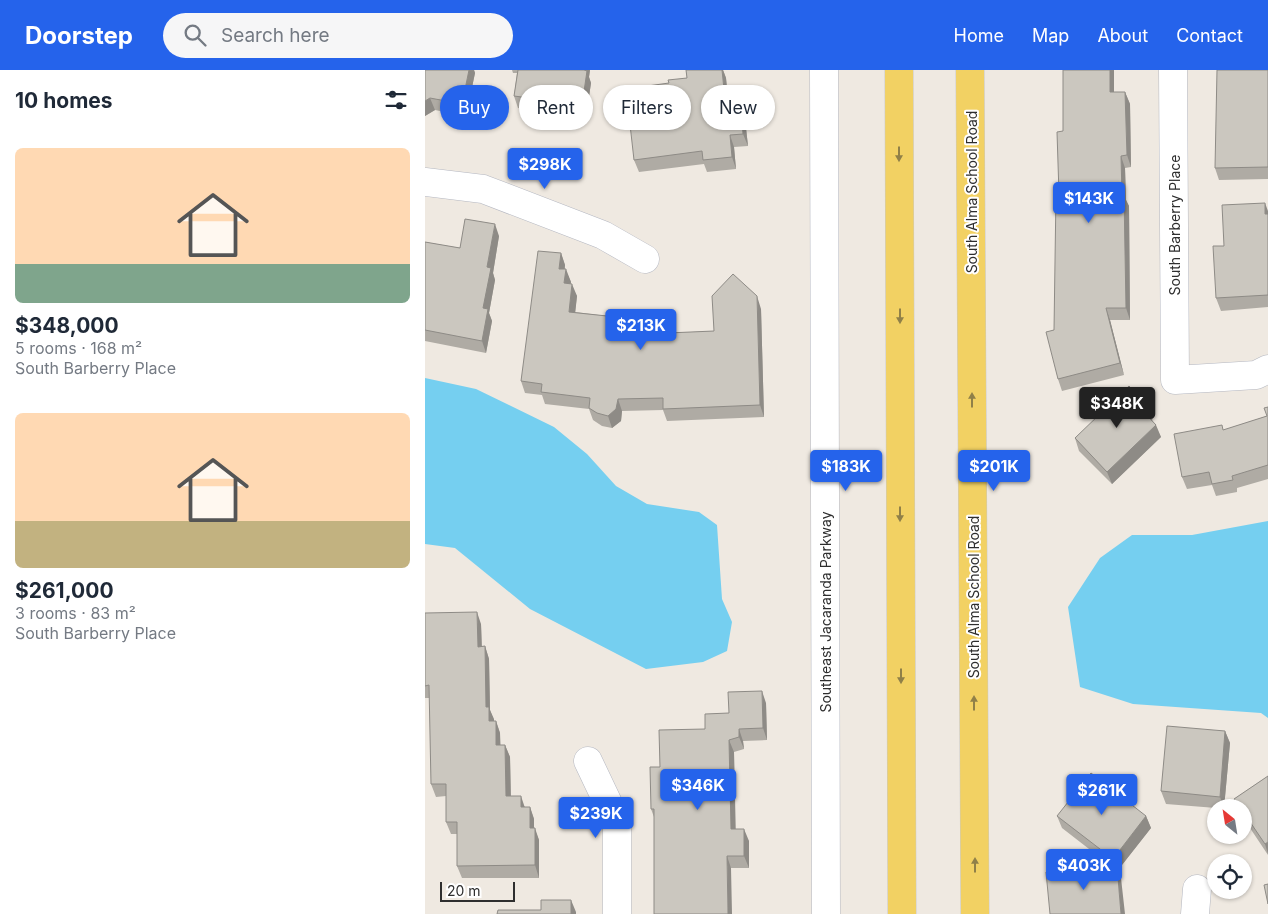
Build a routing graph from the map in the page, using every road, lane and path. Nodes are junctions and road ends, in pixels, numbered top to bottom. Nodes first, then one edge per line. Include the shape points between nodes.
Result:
1 (824, 70) edge
2 (899, 70) edge
3 (970, 70) edge
4 (1173, 70) edge
5 (425, 182) edge
6 (645, 259) dead end
7 (1268, 369) edge
8 (588, 761) dead end
9 (617, 914) edge
10 (826, 914) edge
11 (902, 914) edge
12 (975, 914) edge

1 - 10 street, Southeast Jacaranda Parkway
2 -> 11 main road
12 -> 3 main road, South Alma School Road
4 - 7 street, South Barberry Place via 1175,380 1256,375
5 - 6 street via 483,189 603,235
8 - 9 street via 617,822

